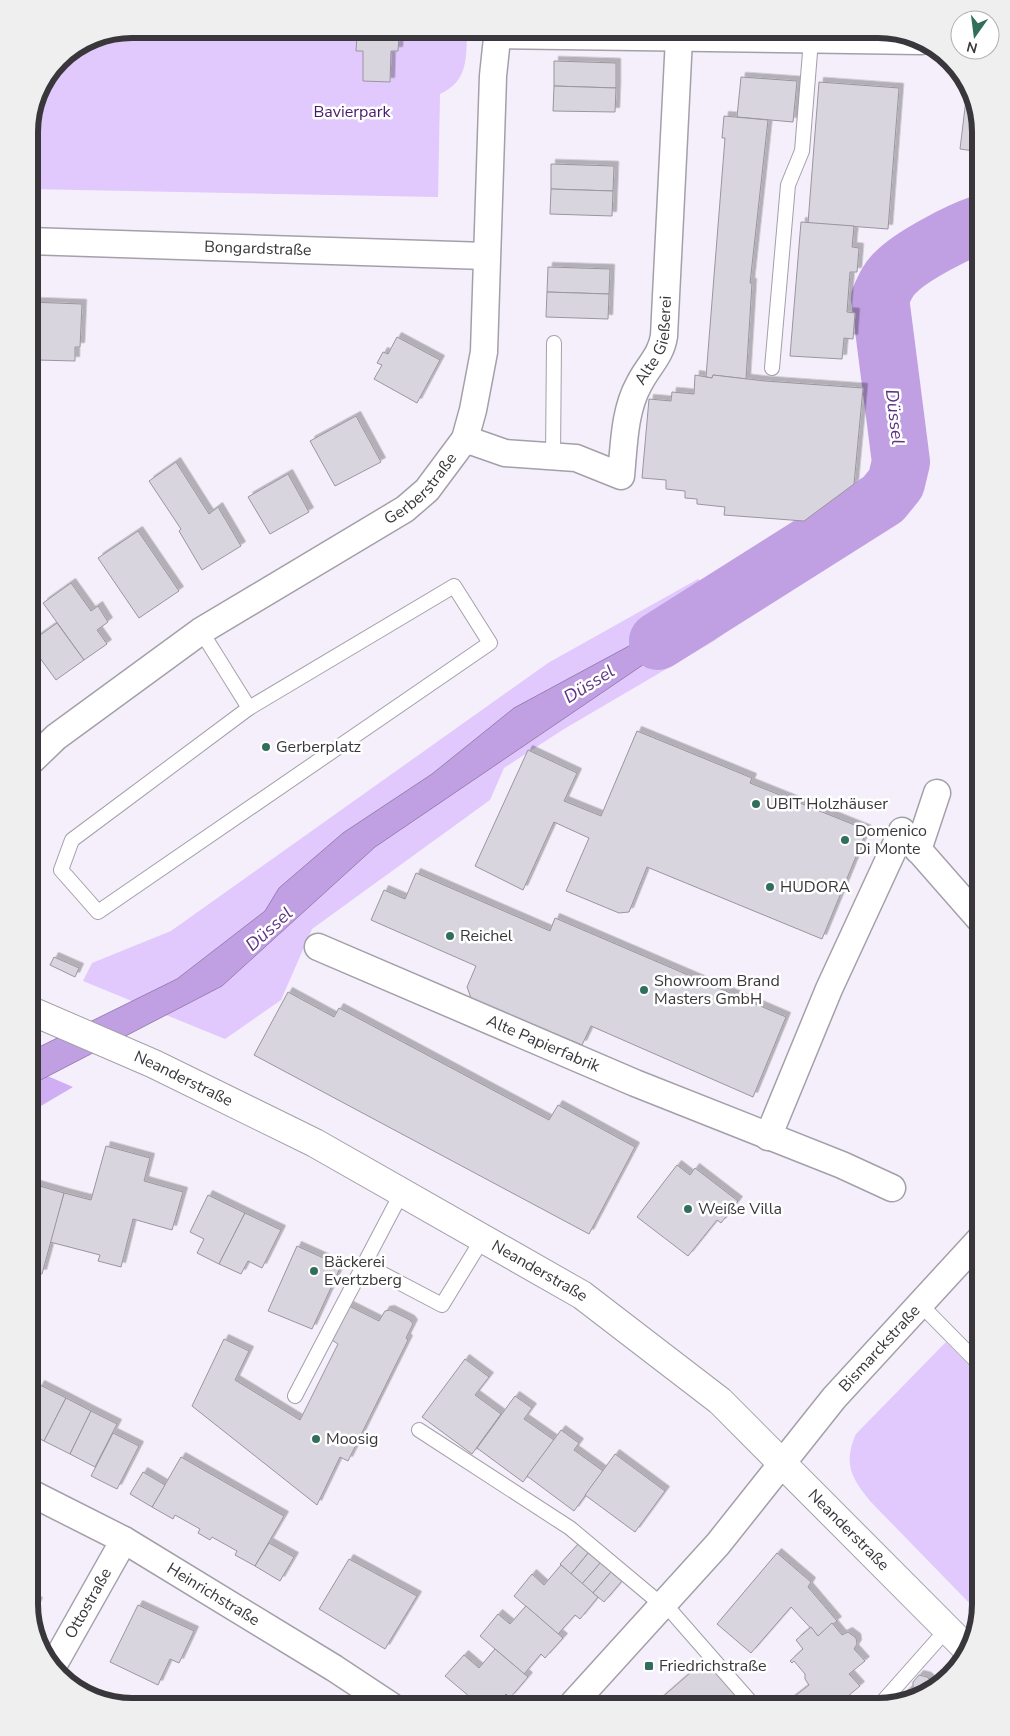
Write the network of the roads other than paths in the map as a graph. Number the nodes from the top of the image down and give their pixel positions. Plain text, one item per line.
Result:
1 (496, 38) edge
2 (679, 38) joint
3 (811, 40) junction
4 (904, 41) edge
5 (38, 241) edge
6 (486, 256) junction
7 (554, 343) dead end
8 (772, 368) dead end
9 (465, 440) junction
10 (553, 457) junction
11 (201, 632) junction
12 (249, 708) junction
13 (38, 754) edge
14 (937, 792) dead end
15 (910, 841) junction
16 (972, 911) edge
17 (318, 947) dead end
18 (38, 1014) edge
19 (768, 1137) junction
20 (892, 1188) dead end
21 (402, 1192) junction
22 (483, 1238) junction
23 (972, 1248) edge
24 (364, 1264) junction
25 (921, 1305) junction
26 (972, 1357) edge
27 (295, 1396) dead end
28 (419, 1430) dead end
29 (782, 1463) junction
30 (38, 1497) edge
31 (124, 1540) junction
32 (663, 1604) junction
33 (948, 1628) junction
34 (963, 1645) edge
35 (56, 1661) edge
36 (379, 1698) edge
37 (578, 1698) edge
38 (747, 1698) edge
39 (886, 1698) edge

1 - 6 street, Gerberstraße
2 - 3 street
2 - 10 street, Alte Gießerei
3 - 4 street
3 - 8 lane
5 - 6 street, Bongardstraße
6 - 9 street, Gerberstraße
7 - 10 lane
9 - 10 street, Alte Gießerei
9 - 11 street, Gerberstraße
11 - 12 lane
11 - 13 street, Gerberstraße
12 - 12 lane
14 - 15 street
15 - 16 street
15 - 19 street
17 - 19 street, Alte Papierfabrik
18 - 21 main road, Neanderstraße
19 - 20 street, Alte Papierfabrik
21 - 22 main road, Neanderstraße
21 - 24 lane
22 - 24 lane
22 - 29 main road, Neanderstraße
23 - 25 street, Bismarckstraße
24 - 27 lane
25 - 26 lane
25 - 29 street, Bismarckstraße
28 - 32 lane
29 - 32 street
29 - 33 main road, Neanderstraße
30 - 31 street, Heinrichstraße
31 - 35 street, Ottostraße
31 - 36 street, Heinrichstraße
32 - 37 street
32 - 38 lane
33 - 34 main road, Neanderstraße
33 - 39 lane

